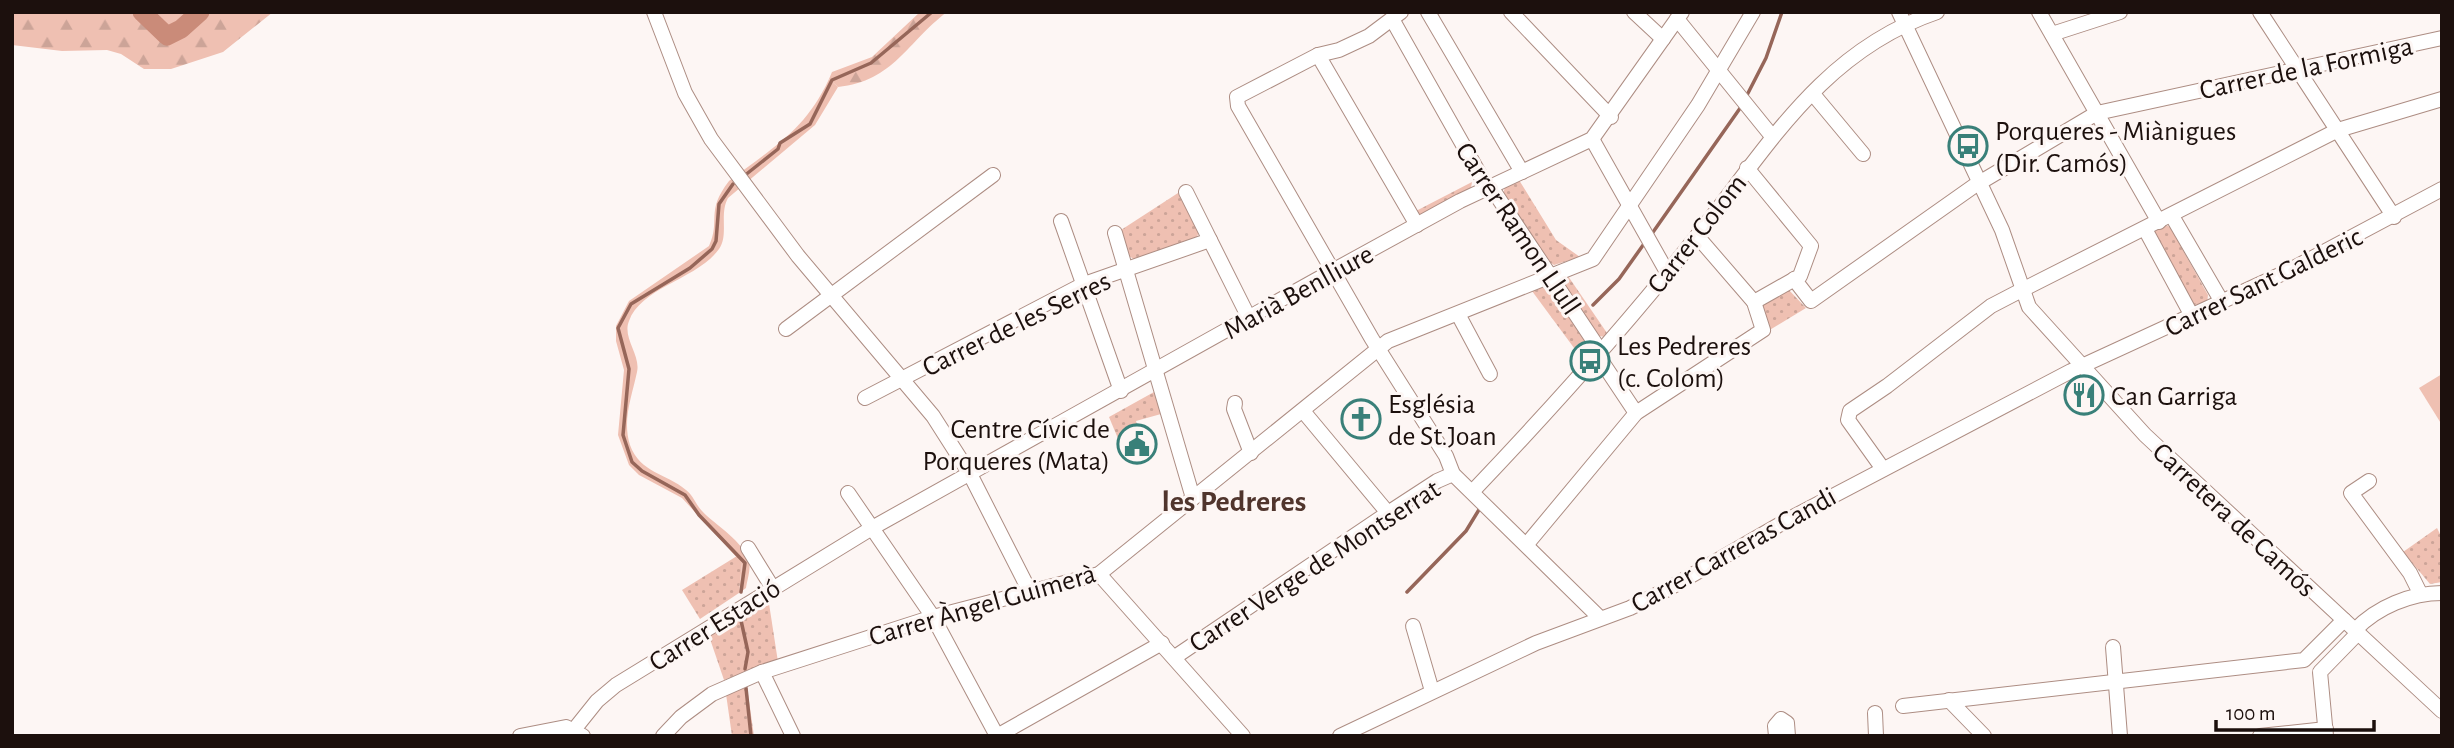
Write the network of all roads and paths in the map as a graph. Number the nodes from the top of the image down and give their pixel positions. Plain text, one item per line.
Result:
1 (654, 12) edge
2 (1428, 12) edge
3 (1511, 12) edge
4 (1634, 12) edge
5 (1753, 12) edge
6 (1937, 12) edge
7 (2039, 12) edge
8 (2120, 12) edge
9 (2260, 12) edge
10 (1396, 16) edge
11 (1680, 16) edge
12 (1902, 19) edge
13 (2052, 34) junction
14 (2442, 38) edge
15 (1663, 39) junction
16 (1318, 55) junction
17 (2297, 69) junction
18 (1720, 72) junction
19 (1813, 94) junction
20 (2442, 99) edge
21 (2097, 113) junction
22 (1611, 117) junction
23 (2338, 130) junction
24 (1771, 135) junction
25 (1592, 139) junction
26 (1863, 154) dead end
27 (1747, 168) junction
28 (1522, 172) junction
29 (993, 175) dead end
30 (1981, 182) junction
31 (1491, 187) junction
32 (2442, 189) edge
33 (1186, 192) dead end
34 (1631, 206) junction
35 (2394, 216) junction
36 (2165, 219) junction
37 (1061, 221) dead end
38 (1417, 225) junction
39 (2145, 229) junction
40 (1115, 233) dead end
41 (1697, 236) junction
42 (1210, 240) junction
43 (1126, 270) junction
44 (1333, 270) junction
45 (1667, 272) junction
46 (1552, 276) junction
47 (1794, 279) junction
48 (1084, 284) junction
49 (2022, 290) junction
50 (830, 296) junction
51 (1754, 302) junction
52 (2222, 302) junction
53 (1458, 314) junction
54 (2192, 316) junction
55 (1248, 318) junction
56 (786, 329) dead end
57 (1378, 349) junction
58 (1598, 356) junction
59 (2083, 368) junction
60 (1156, 372) junction
61 (1490, 374) dead end
62 (902, 379) junction
63 (1121, 391) junction
64 (865, 398) dead end
65 (1236, 403) dead end
66 (1303, 411) junction
67 (1636, 413) junction
68 (1251, 453) junction
69 (1883, 470) junction
70 (970, 474) junction
71 (1453, 474) junction
72 (2369, 481) dead end
73 (1474, 491) junction
74 (848, 493) dead end
75 (1193, 498) junction
76 (1388, 513) junction
77 (872, 528) junction
78 (1527, 544) junction
79 (748, 548) dead end
80 (1099, 574) junction
81 (772, 587) junction
82 (1030, 592) junction
83 (2420, 593) junction
84 (2442, 593) edge
85 (933, 617) junction
86 (1600, 618) junction
87 (1413, 626) dead end
88 (2352, 628) junction
89 (1162, 643) junction
90 (2113, 647) dead end
91 (2311, 654) junction
92 (1175, 657) junction
93 (2324, 666) junction
94 (762, 672) junction
95 (2115, 681) junction
96 (1432, 691) junction
97 (1949, 700) junction
98 (1903, 706) dead end
99 (2442, 710) edge
100 (1875, 713) dead end
101 (2326, 732) edge
102 (575, 734) edge
103 (520, 736) edge
104 (663, 736) edge
105 (793, 736) edge
106 (997, 736) edge
107 (1243, 736) edge
108 (1340, 736) edge
109 (1776, 736) edge
110 (1788, 736) edge
111 (1876, 736) edge
112 (1984, 736) edge
113 (2120, 736) edge
114 (2260, 736) edge

1 - 50 street
2 - 28 street
3 - 22 street
4 - 15 street
5 - 18 street, Carrer Àngel Guimerà
6 - 12 street, Carrer Colom
7 - 13 street
8 - 13 street
9 - 17 street
10 - 16 street
10 - 31 street, Carrer Ramon Llull
11 - 15 street, Marià Benlliure
11 - 18 street
12 - 19 street, Carrer Colom
12 - 30 street, Carretera de Camós
13 - 21 street
14 - 17 street, Carrer de la Formiga
15 - 22 street, Marià Benlliure
16 - 38 street
16 - 44 street
17 - 21 street, Carrer de la Formiga
17 - 23 street
18 - 24 street
18 - 34 street, Carrer Àngel Guimerà
19 - 24 street, Carrer Colom
19 - 26 street
20 - 23 street
21 - 30 street, Carrer de la Formiga
21 - 36 street
22 - 25 street, Marià Benlliure
23 - 35 street
23 - 36 street
24 - 27 street, Carrer Colom
25 - 28 street, Marià Benlliure
25 - 34 street
27 - 41 street, Carrer Colom
27 - 47 street
28 - 31 street, Marià Benlliure
29 - 50 street
30 - 47 street, Carrer de la Formiga
30 - 49 street, Carretera de Camós
31 - 38 street, Marià Benlliure
31 - 46 street, Carrer Ramon Llull
32 - 35 street, Carrer Sant Galderic
33 - 42 street
34 - 45 street
34 - 46 street, Carrer Àngel Guimerà
35 - 52 street, Carrer Sant Galderic
36 - 39 street
36 - 52 street
37 - 48 street
38 - 44 street, Marià Benlliure
39 - 49 street
39 - 54 street
40 - 43 street
41 - 45 street, Carrer Colom
41 - 51 street
42 - 43 street, Carrer de les Serres
42 - 55 street
43 - 48 street, Carrer de les Serres
43 - 60 street
44 - 55 street, Marià Benlliure
44 - 57 street
45 - 58 street, Carrer Colom
46 - 53 street, Carrer Àngel Guimerà
46 - 58 street, Carrer Ramon Llull
47 - 51 street
48 - 62 street, Carrer de les Serres
48 - 63 street
49 - 59 street, Carretera de Camós
49 - 69 street
50 - 56 street
50 - 62 street
51 - 67 street
52 - 54 street, Carrer Sant Galderic
53 - 57 street, Carrer Àngel Guimerà
53 - 61 street
54 - 59 street, Carrer Sant Galderic
55 - 60 street, Marià Benlliure
57 - 66 street, Carrer Àngel Guimerà
57 - 71 street
58 - 67 street, Carrer Ramon Llull
58 - 73 street, Carrer Colom
59 - 69 street, Carrer Carreras Candi
59 - 88 street, Carretera de Camós
60 - 63 street, Marià Benlliure
60 - 75 street
62 - 64 street, Carrer de les Serres
62 - 70 street
63 - 70 street, Marià Benlliure
65 - 68 street
66 - 68 street, Carrer Àngel Guimerà
66 - 76 street
67 - 78 street
68 - 75 street, Carrer Àngel Guimerà
69 - 86 street, Carrer Carreras Candi
70 - 77 street, Marià Benlliure
70 - 82 street
71 - 73 street
71 - 76 street, Carrer Verge de Montserrat
72 - 83 street
73 - 78 street
74 - 77 street
75 - 80 street, Carrer Àngel Guimerà
76 - 92 street, Carrer Verge de Montserrat
77 - 81 street, Carrer Estació
77 - 85 street
78 - 86 street
79 - 81 street
80 - 82 street, Carrer Àngel Guimerà
80 - 89 street
81 - 102 street, Carrer Estació
82 - 85 street, Carrer Àngel Guimerà
83 - 84 street
83 - 88 street
85 - 94 street, Carrer Àngel Guimerà
85 - 106 street
86 - 96 street, Carrer Carreras Candi
87 - 96 street
88 - 91 street
88 - 93 street
88 - 99 street, Carretera de Camós
89 - 92 street
89 - 106 street
90 - 95 street
91 - 93 street
91 - 95 street
92 - 107 street
93 - 101 street
94 - 104 street, Carrer Àngel Guimerà
94 - 105 street
95 - 97 street
95 - 113 street
96 - 108 street, Carrer Carreras Candi
97 - 98 street
97 - 112 street
100 - 111 street
101 - 114 street
102 - 103 street
109 - 110 street

